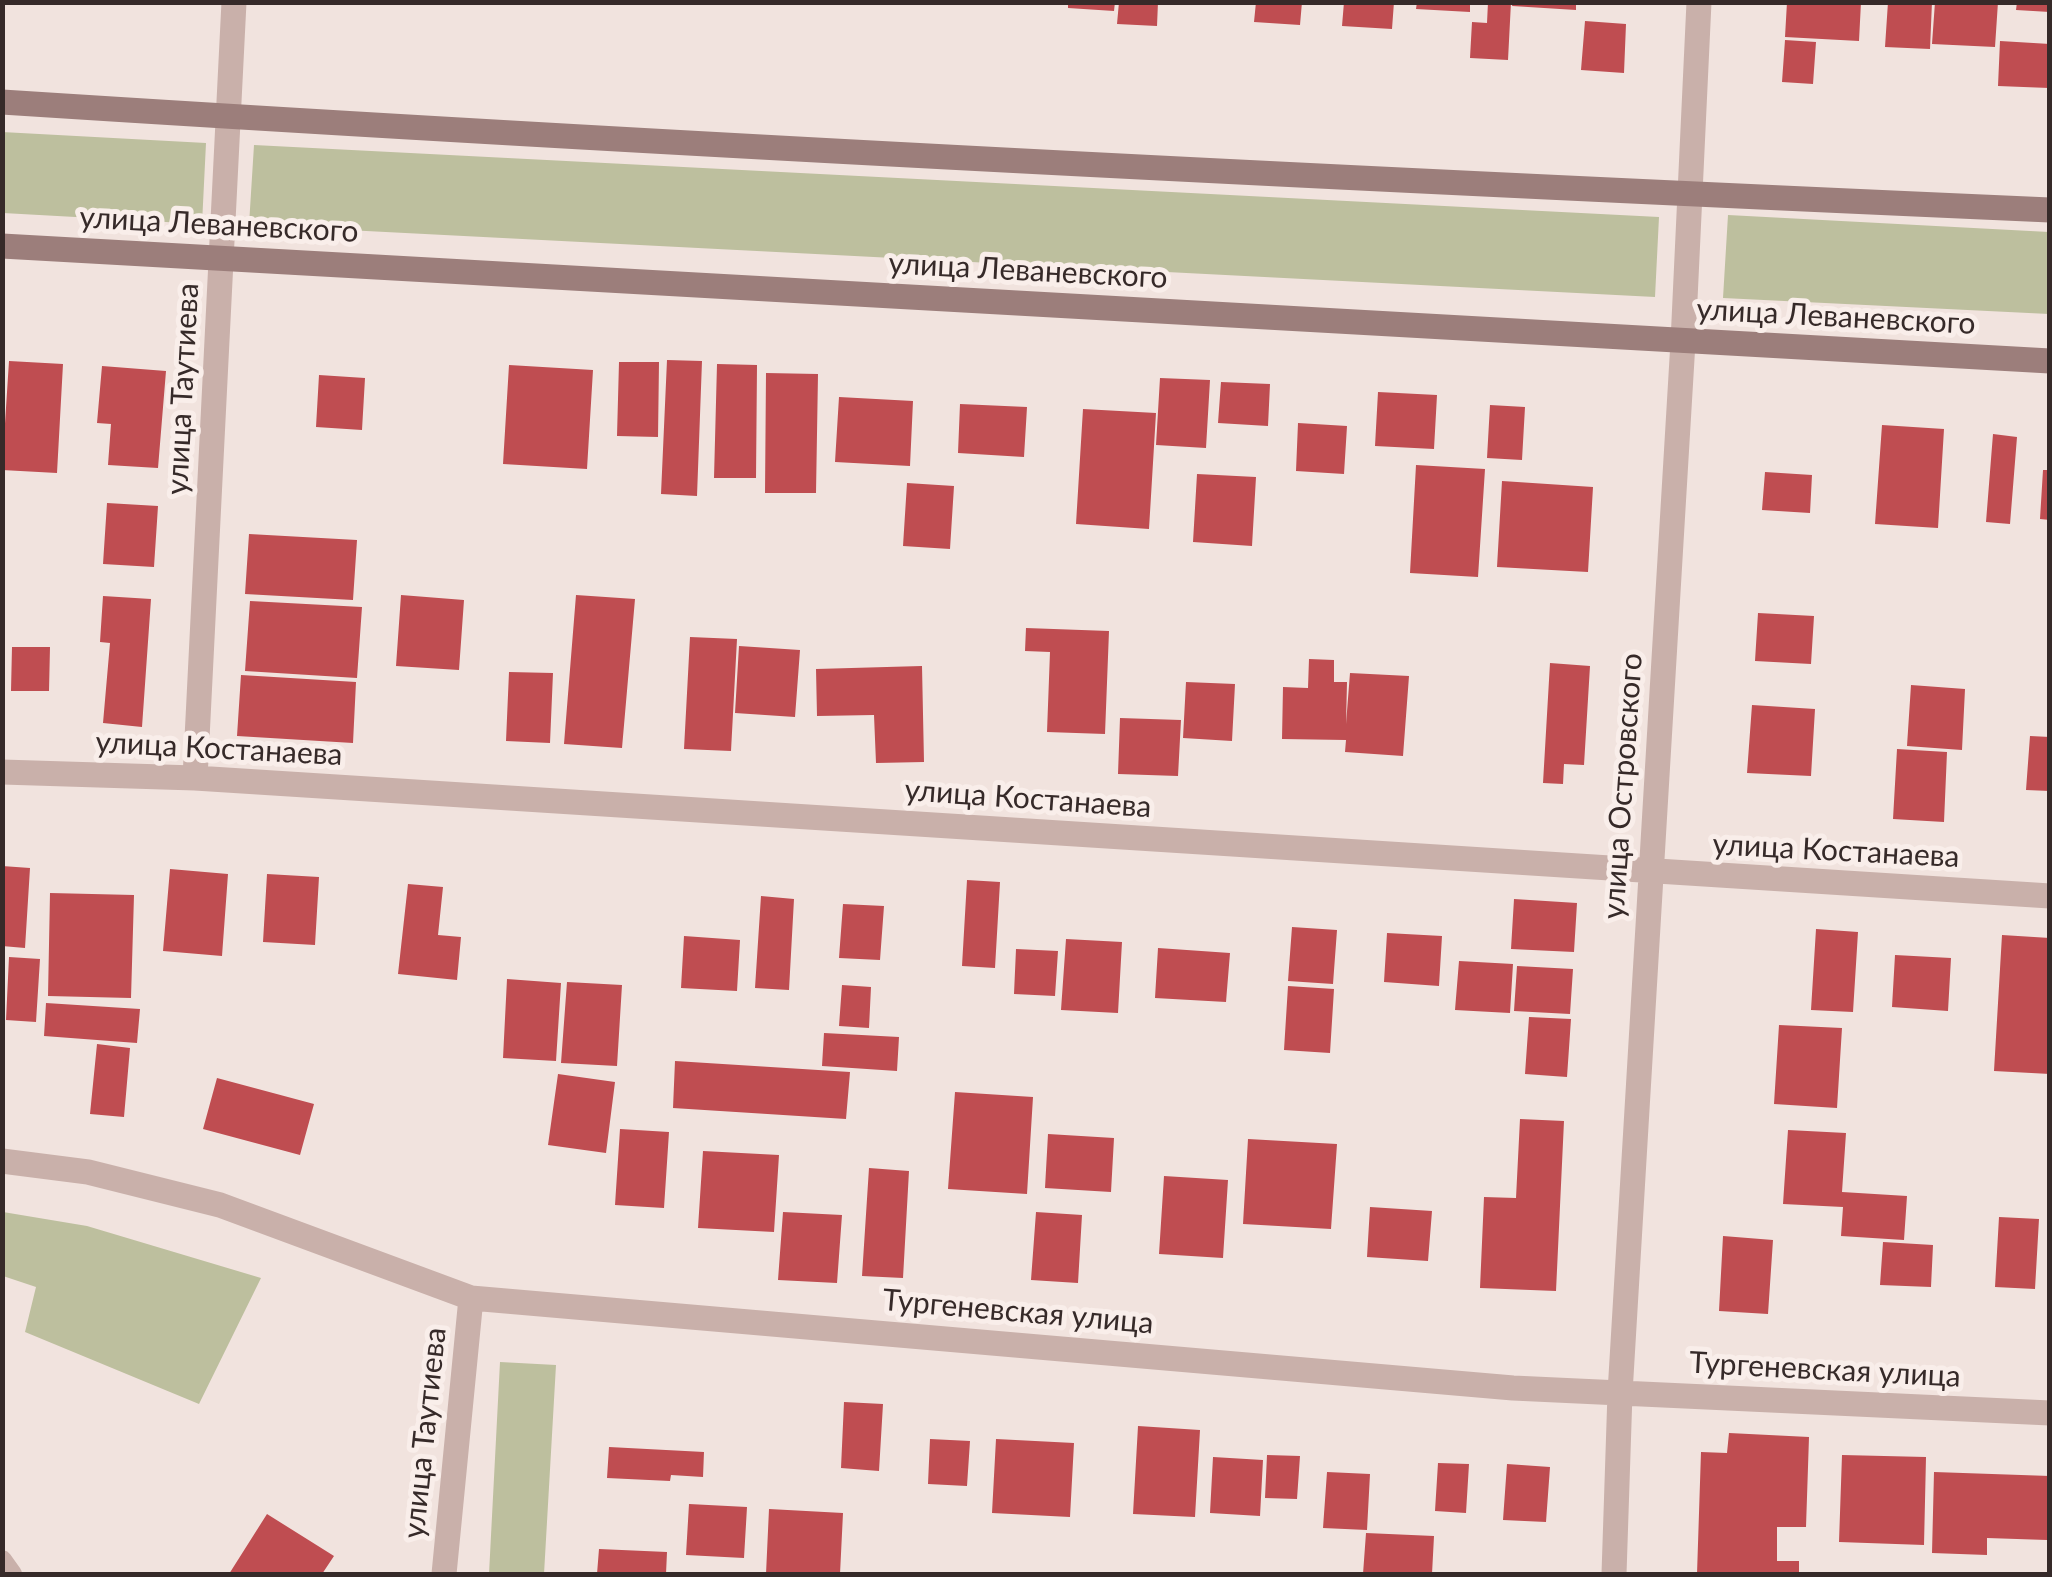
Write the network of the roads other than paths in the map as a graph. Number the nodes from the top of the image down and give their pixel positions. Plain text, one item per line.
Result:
1 (234, 2) edge
2 (1699, 2) edge
3 (2, 102) edge
4 (228, 116) junction
5 (1688, 194) junction
6 (2050, 210) edge
7 (2, 246) edge
8 (222, 256) junction
9 (1682, 342) junction
10 (2050, 361) edge
11 (2, 772) edge
12 (196, 778) junction
13 (1650, 873) junction
14 (2050, 896) edge
15 (2, 1161) edge
16 (471, 1298) junction
17 (1620, 1393) junction
18 (2050, 1414) edge
19 (2, 1560) edge
20 (12, 1574) edge
21 (444, 1574) edge
22 (1614, 1574) edge

1 - 4 street, улица Таутиева
2 - 5 street, улица Островского
3 - 4 street
4 - 5 street
4 - 8 street, улица Таутиева
5 - 6 street
5 - 9 street, улица Островского
7 - 8 street, улица Леваневского
8 - 9 street, улица Леваневского
8 - 12 street, улица Таутиева
9 - 10 street, улица Леваневского
9 - 13 street, улица Островского
11 - 12 street, улица Костанаева
12 - 13 street, улица Костанаева
13 - 14 street, улица Костанаева
13 - 17 street, улица Островского
15 - 16 street, Тургеневская улица
16 - 17 street, Тургеневская улица
16 - 21 street, улица Таутиева
17 - 18 street, Тургеневская улица
17 - 22 street, улица Островского
19 - 20 lane

